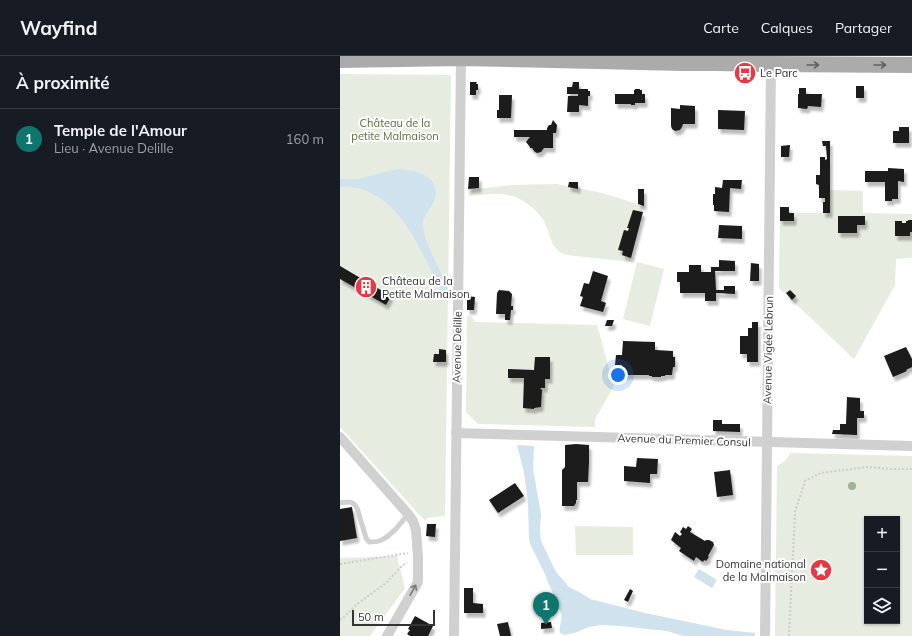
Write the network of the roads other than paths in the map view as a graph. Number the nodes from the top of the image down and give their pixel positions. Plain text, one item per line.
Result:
1 (461, 58) junction
2 (713, 59) edge
3 (340, 60) edge
4 (771, 64) junction
5 (912, 65) edge
6 (456, 433) junction
7 (340, 437) edge
8 (767, 442) junction
9 (912, 446) edge
10 (340, 504) edge
11 (408, 514) junction
12 (387, 636) edge
13 (454, 636) edge
14 (765, 636) edge

1 - 2 main road
1 - 3 main road
1 - 6 street, Avenue Delille
2 - 4 main road
4 -> 5 main road
4 - 8 street, Avenue Vigée Lebrun
6 - 8 street, Avenue du Premier Consul
6 - 13 street, Avenue Delille
7 - 11 street
8 - 9 street, Avenue du Premier Consul
8 - 14 street, Avenue Vigée Lebrun
10 - 11 lane
12 -> 11 street

